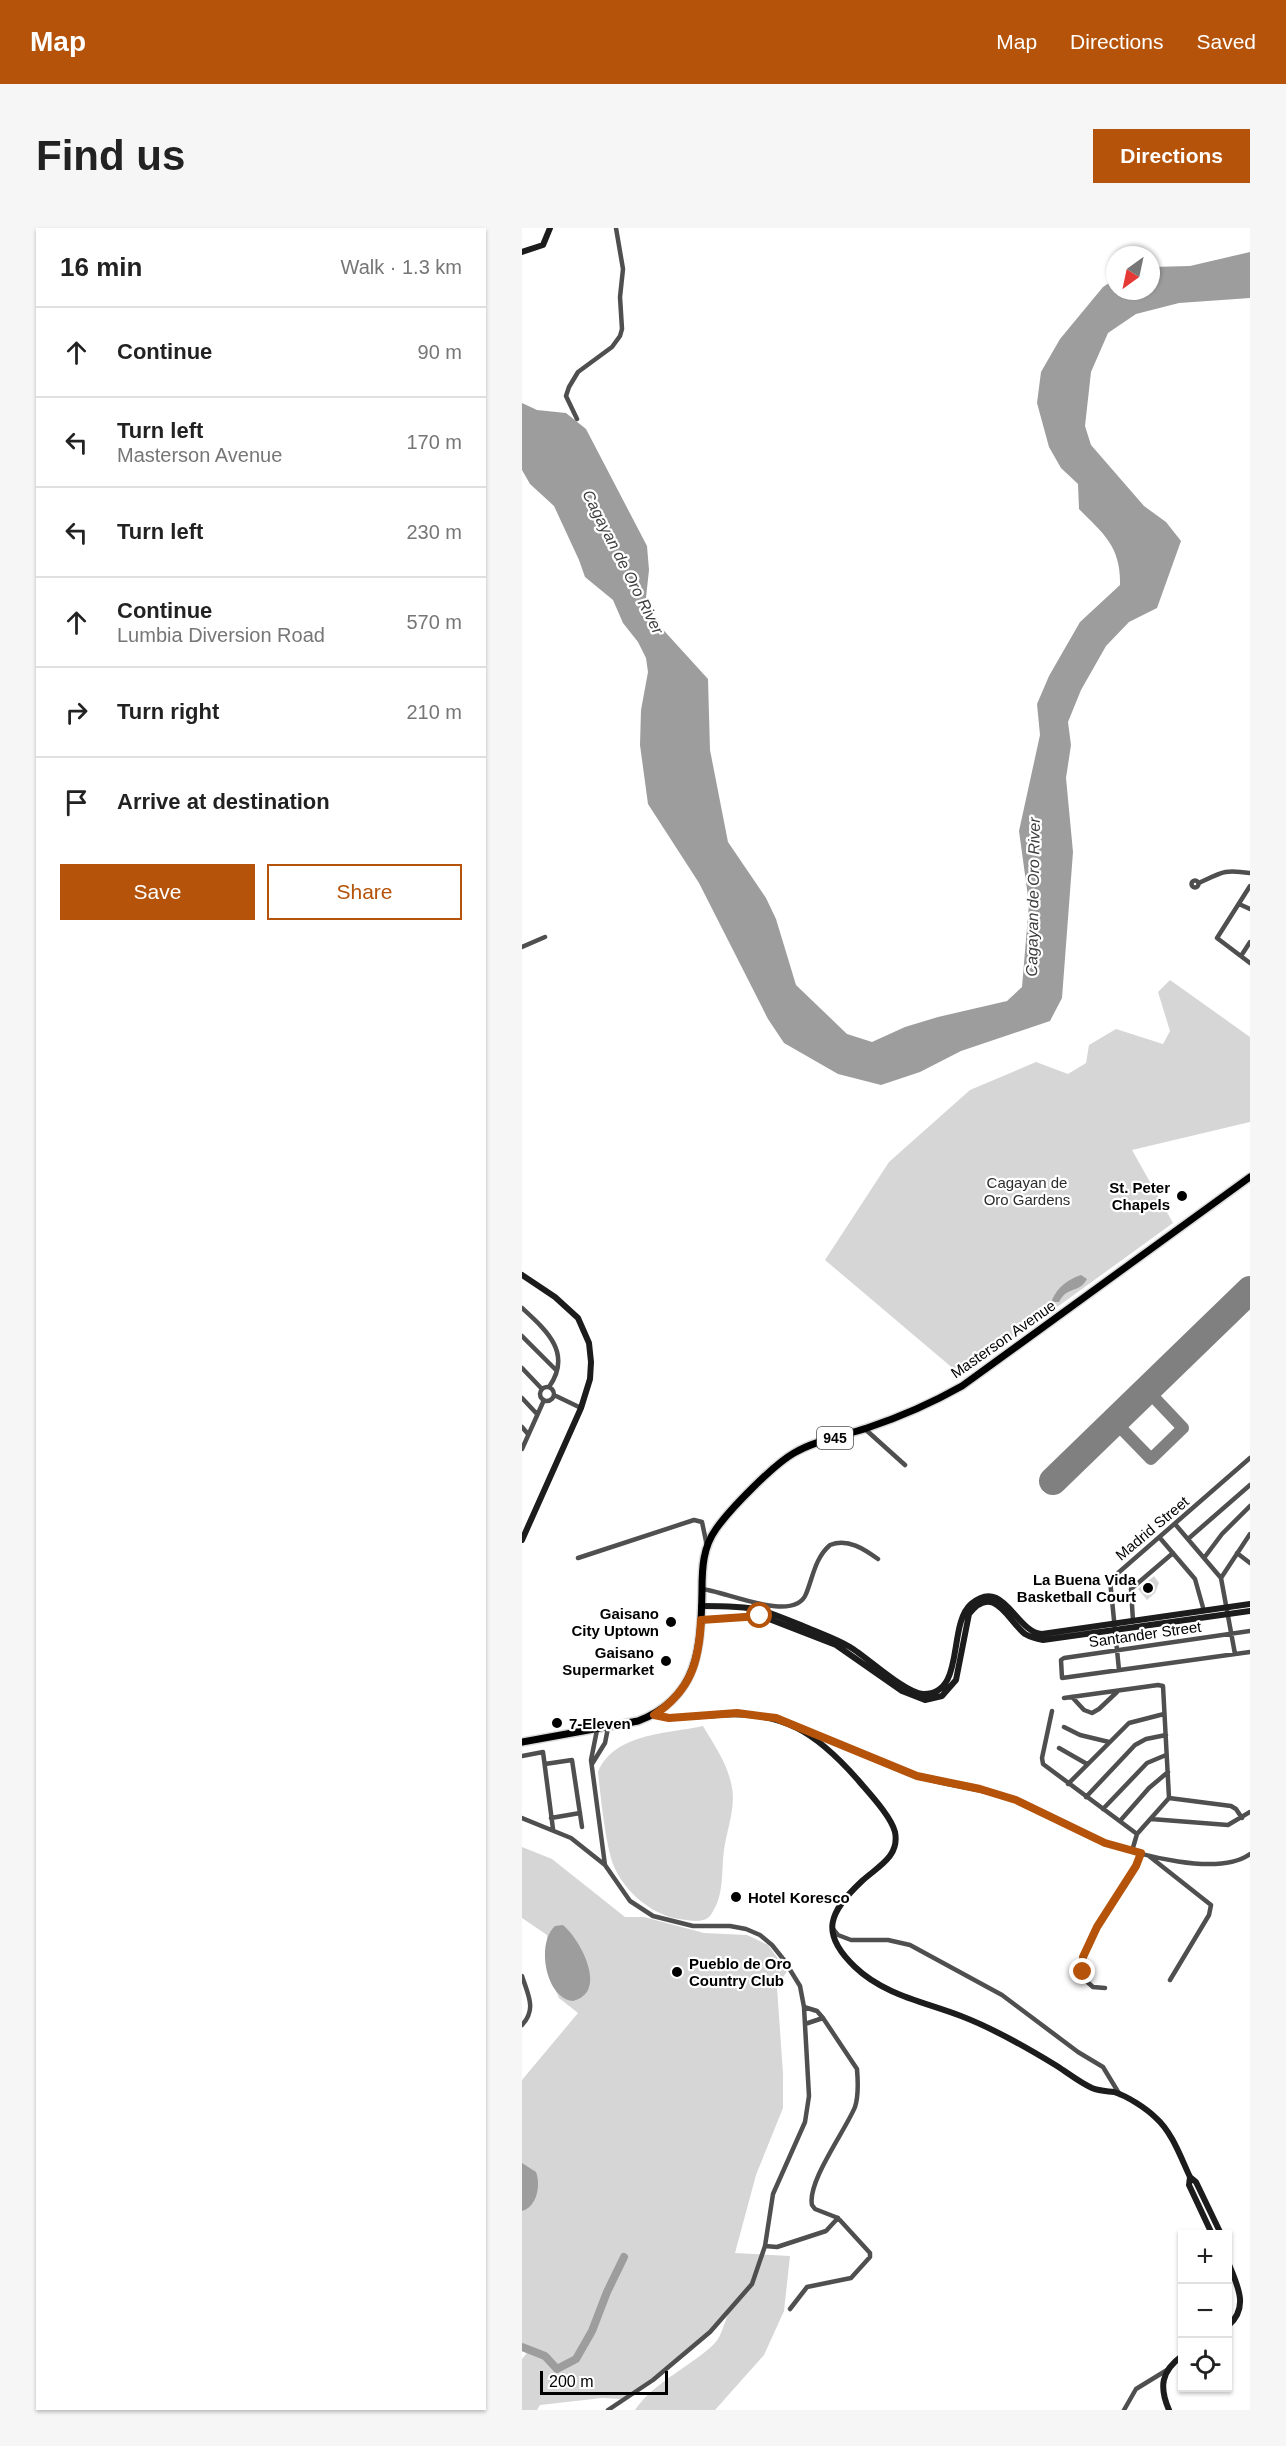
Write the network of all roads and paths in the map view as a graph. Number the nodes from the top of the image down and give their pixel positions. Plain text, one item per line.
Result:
1 (550, 228) edge
2 (616, 228) edge
3 (522, 252) edge
4 (578, 419) dead end
5 (1250, 873) edge
6 (1250, 878) edge
7 (1199, 883) dead end
8 (1250, 886) edge
9 (1239, 904) junction
10 (1250, 909) edge
11 (544, 937) dead end
12 (1250, 942) edge
13 (522, 947) edge
14 (1241, 956) junction
15 (1250, 963) edge
16 (1250, 1177) edge
17 (522, 1275) edge
18 (522, 1308) edge
19 (522, 1336) edge
20 (522, 1368) edge
21 (556, 1370) junction
22 (549, 1387) junction
23 (542, 1389) junction
24 (554, 1395) junction
25 (522, 1398) edge
26 (544, 1400) junction
27 (581, 1408) junction
28 (537, 1414) junction
29 (522, 1427) edge
30 (866, 1429) junction
31 (528, 1434) junction
32 (522, 1449) edge
33 (1250, 1458) edge
34 (905, 1465) dead end
35 (1250, 1485) edge
36 (1250, 1506) edge
37 (1175, 1524) junction
38 (1250, 1534) edge
39 (1160, 1538) junction
40 (1188, 1539) junction
41 (522, 1540) edge
42 (707, 1546) junction
43 (1173, 1553) junction
44 (1237, 1553) junction
45 (578, 1558) dead end
46 (878, 1558) dead end
47 (1204, 1558) junction
48 (1250, 1563) edge
49 (1221, 1578) junction
50 (702, 1589) junction
51 (1250, 1604) edge
52 (701, 1606) junction
53 (726, 1607) junction
54 (1204, 1611) junction
55 (1227, 1611) junction
56 (1250, 1611) edge
57 (752, 1612) junction
58 (726, 1617) junction
59 (701, 1620) junction
60 (1133, 1621) junction
61 (1114, 1627) junction
62 (1250, 1631) edge
63 (1232, 1633) junction
64 (1117, 1651) junction
65 (1250, 1652) edge
66 (1235, 1654) junction
67 (1119, 1670) junction
68 (1118, 1692) junction
69 (1072, 1697) junction
70 (1064, 1698) dead end
71 (1052, 1710) dead end
72 (1164, 1714) junction
73 (654, 1715) junction
74 (1064, 1727) dead end
75 (608, 1728) junction
76 (800, 1729) junction
77 (597, 1730) junction
78 (1166, 1735) junction
79 (522, 1742) edge
80 (1109, 1742) junction
81 (1059, 1748) dead end
82 (1166, 1755) junction
83 (522, 1756) edge
84 (545, 1764) junction
85 (592, 1764) junction
86 (1087, 1764) junction
87 (1167, 1772) junction
88 (1068, 1784) junction
89 (1086, 1797) junction
90 (1169, 1798) junction
91 (1103, 1809) junction
92 (1250, 1812) edge
93 (580, 1813) junction
94 (522, 1818) edge
95 (551, 1818) junction
96 (1242, 1818) junction
97 (1151, 1819) junction
98 (1120, 1821) junction
99 (582, 1827) dead end
100 (553, 1829) junction
101 (1137, 1834) junction
102 (1132, 1851) junction
103 (1141, 1853) junction
104 (1148, 1854) junction
105 (1250, 1854) edge
106 (605, 1865) junction
107 (831, 1924) junction
108 (522, 1976) edge
109 (1170, 1980) dead end
110 (1105, 1988) dead end
111 (804, 2007) junction
112 (823, 2018) junction
113 (805, 2024) junction
114 (522, 2025) edge
115 (1120, 2095) junction
116 (1190, 2176) junction
117 (838, 2218) junction
118 (1210, 2230) edge
119 (1219, 2230) edge
120 (765, 2246) junction
121 (1232, 2273) edge
122 (790, 2309) dead end
123 (1232, 2321) edge
124 (1178, 2360) edge
125 (1167, 2370) junction
126 (625, 2400) junction
127 (608, 2410) edge
128 (618, 2410) edge
129 (1125, 2410) edge
130 (1170, 2410) edge

1 - 3 street
2 - 4 street
5 - 6 street
5 - 7 street
8 - 9 street
9 - 10 street
9 - 14 street
11 - 13 street
12 - 14 street
14 - 15 street
16 - 30 main road, Masterson Avenue / 945
17 - 27 street
18 - 21 street
19 - 21 street
20 - 23 street
21 - 22 street
22 - 23 street
22 - 24 street
23 - 26 street
24 - 26 street
24 - 27 street
25 - 28 street
26 - 28 street
27 - 41 street
28 - 31 street
29 - 31 street
30 - 34 street
30 - 42 main road, Masterson Avenue / 945
31 - 32 street
33 - 37 street, Madrid Street
35 - 40 street
36 - 47 street
37 - 39 street, Madrid Street
37 - 40 street
38 - 44 street
39 - 43 street
39 - 61 street, Madrid Street
40 - 47 street
42 - 45 street
42 - 50 main road, Masterson Avenue / 945
43 - 54 street
43 - 60 street
44 - 48 street
44 - 49 street
46 - 50 street
47 - 49 street
49 - 55 street
50 - 52 main road, Masterson Avenue / 945
51 - 55 street
52 - 53 street
52 - 59 main road, Masterson Avenue / 945
53 - 57 street
53 - 58 street
54 - 55 street
54 - 60 street
55 - 56 street
55 - 61 street
55 - 63 street
57 - 58 street
57 - 61 street
58 - 59 street
59 - 73 main road, Masterson Avenue / 945
60 - 61 street
61 - 64 street, Madrid Street
62 - 63 street, Santander Street
63 - 64 street, Santander Street
63 - 66 street
64 - 67 street, Madrid Street
64 - 67 street, Santander Street
65 - 66 street
66 - 67 street
68 - 69 street
68 - 69 street
68 - 72 street
69 - 70 street
71 - 88 street
72 - 78 street
72 - 80 street
73 - 75 main road, Masterson Avenue / 945
73 - 76 street
74 - 80 street
75 - 77 main road, Masterson Avenue / 945
75 - 85 street
76 - 102 street
76 - 107 street
77 - 79 main road, Masterson Avenue / 945
77 - 85 street
78 - 82 street
78 - 89 street
80 - 86 street
81 - 86 street
82 - 87 street
82 - 91 street
83 - 84 street
84 - 93 street
84 - 95 street
85 - 106 street
86 - 88 street
87 - 90 street
87 - 98 street
88 - 89 street
89 - 91 street
90 - 96 street
90 - 97 street
91 - 98 street
92 - 96 street
93 - 95 street
93 - 99 street
94 - 100 street
95 - 100 street
96 - 97 street
97 - 101 street
98 - 101 street
100 - 106 street
101 - 102 street
102 - 103 street
103 - 104 street
103 - 110 street
104 - 105 street
104 - 109 street
106 - 111 street
107 - 115 street
107 - 115 street
108 - 114 street
111 - 112 street
111 - 113 street
112 - 113 street
112 - 117 street
113 - 120 street
115 - 116 street
116 - 118 street
116 - 119 street
117 - 120 street
117 - 122 street
120 - 126 street
121 - 123 street
124 - 125 street
125 - 129 street
125 - 130 street
126 - 127 street
126 - 128 street

